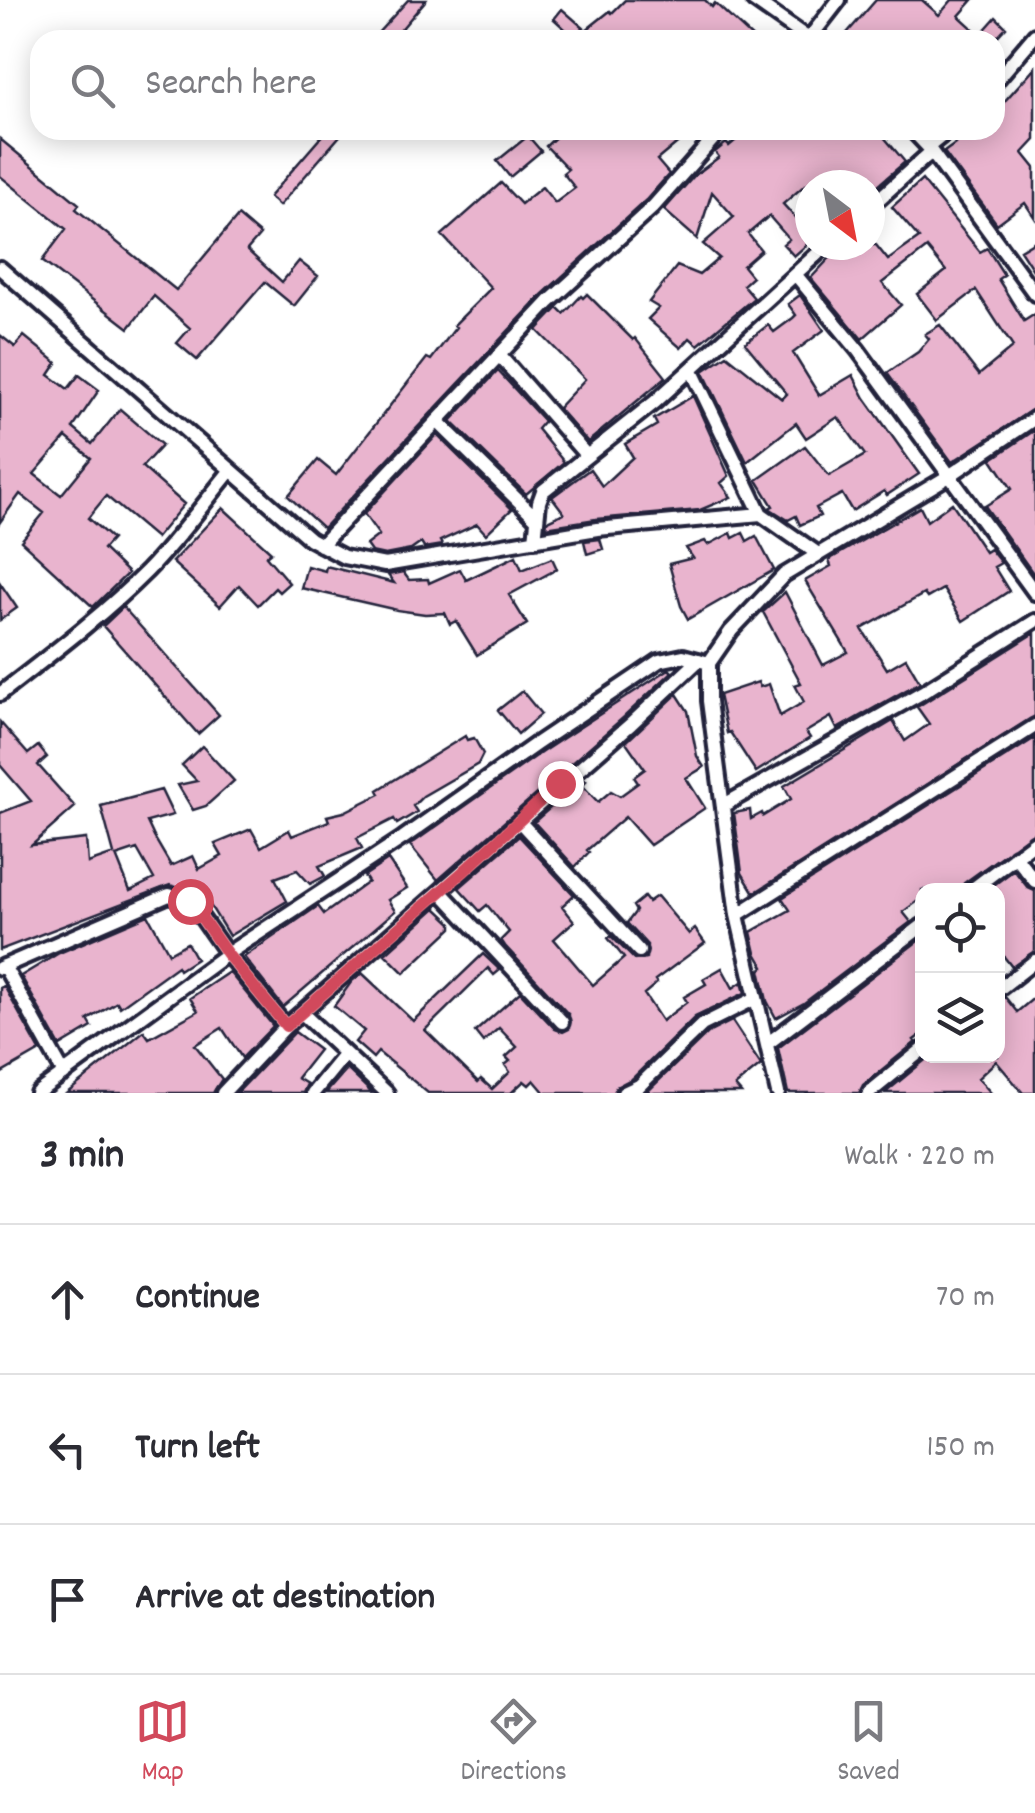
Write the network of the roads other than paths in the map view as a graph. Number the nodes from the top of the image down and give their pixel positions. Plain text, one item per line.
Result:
1 (753, 0) edge
2 (839, 0) edge
3 (795, 30) edge
4 (816, 30) edge
5 (1035, 35) edge
6 (1005, 70) edge
7 (712, 140) edge
8 (921, 140) edge
9 (939, 140) edge
10 (930, 149) junction
11 (885, 192) edge
12 (811, 260) edge
13 (0, 268) edge
14 (796, 274) junction
15 (1035, 294) edge
16 (498, 355) junction
17 (690, 370) junction
18 (1035, 418) edge
19 (437, 421) junction
20 (587, 456) junction
21 (231, 470) junction
22 (950, 476) junction
23 (762, 514) junction
24 (537, 519) junction
25 (535, 540) junction
26 (322, 545) junction
27 (818, 554) junction
28 (1035, 592) edge
29 (1035, 621) edge
30 (704, 661) junction
31 (0, 694) edge
32 (1035, 726) edge
33 (724, 805) junction
34 (519, 821) junction
35 (1035, 842) edge
36 (1015, 856) junction
37 (1035, 881) edge
38 (979, 883) edge
39 (441, 892) junction
40 (737, 915) junction
41 (915, 931) edge
42 (640, 951) dead end
43 (227, 954) junction
44 (1035, 960) edge
45 (2, 967) edge
46 (1005, 984) edge
47 (756, 998) junction
48 (302, 1013) junction
49 (562, 1022) dead end
50 (286, 1026) junction
51 (767, 1044) junction
52 (345, 1054) junction
53 (915, 1056) edge
54 (64, 1074) junction
55 (772, 1091) edge
56 (36, 1093) edge
57 (222, 1093) edge
58 (312, 1093) edge
59 (387, 1093) edge
60 (624, 1093) edge
61 (869, 1093) edge

1 - 3 street
2 - 4 street
5 - 6 street
7 - 16 street
8 - 10 street
9 - 10 street
10 - 11 street
10 - 15 street
12 - 14 street
13 - 21 street
14 - 17 street
14 - 22 street
16 - 19 street
16 - 20 street
17 - 20 street
17 - 23 street
18 - 22 street
19 - 24 street
19 - 26 street
20 - 24 street
21 - 26 street
21 - 31 street
22 - 27 street
22 - 28 street
23 - 25 street
23 - 27 street
24 - 25 street
25 - 26 street
27 - 30 street
29 - 33 street
30 - 33 street
30 - 34 street
30 - 43 street
32 - 40 street
33 - 40 street
34 - 39 street
34 - 42 street
35 - 36 street
36 - 37 street
36 - 38 street
39 - 48 street
39 - 49 street
40 - 47 street
41 - 51 street
43 - 45 street
43 - 50 street
43 - 54 street
44 - 46 street
45 - 54 street
47 - 51 street
47 - 60 street
48 - 50 street
48 - 52 street
50 - 57 street
51 - 55 street
52 - 58 street
52 - 59 street
53 - 61 street
54 - 56 street

